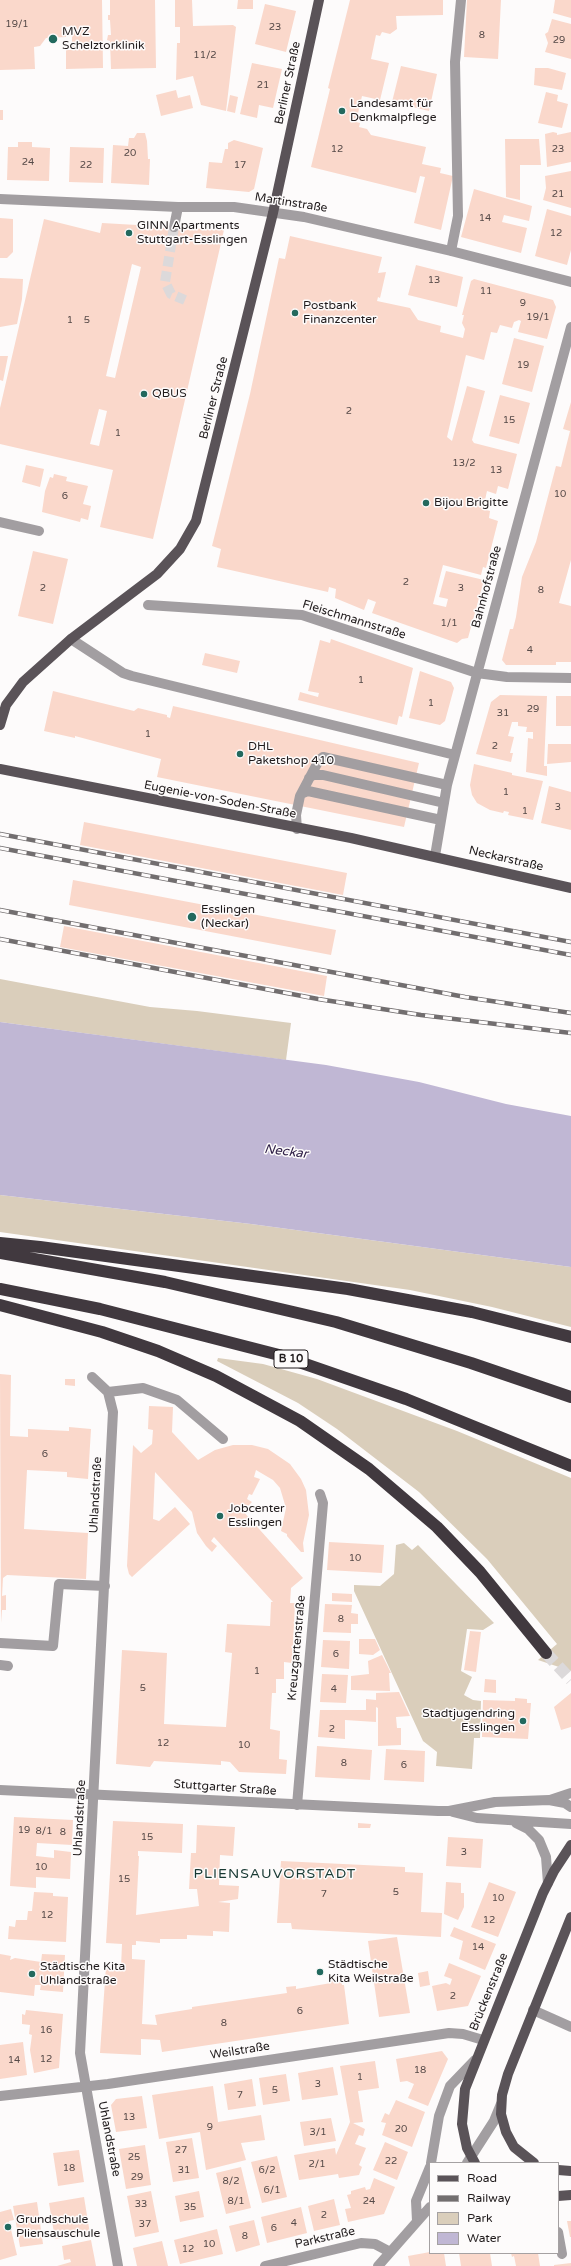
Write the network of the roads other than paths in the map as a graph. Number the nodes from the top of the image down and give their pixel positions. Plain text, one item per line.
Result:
1 (319, 0) edge
2 (461, 0) edge
3 (0, 199) edge
4 (178, 207) junction
5 (274, 213) junction
6 (174, 227) tunnel mouth
7 (451, 251) junction
8 (571, 282) edge
9 (571, 327) edge
10 (0, 522) edge
11 (39, 532) dead end
12 (148, 604) dead end
13 (71, 639) junction
14 (477, 673) junction
15 (571, 678) edge
16 (0, 726) edge
17 (455, 755) junction
18 (0, 769) edge
19 (309, 778) junction
20 (447, 785) junction
21 (301, 794) junction
22 (444, 802) junction
23 (441, 820) junction
24 (298, 829) junction
25 (435, 856) junction
26 (571, 888) edge
27 (0, 1243) edge
28 (0, 1253) edge
29 (0, 1289) edge
30 (0, 1305) edge
31 (571, 1337) edge
32 (92, 1377) dead end
33 (108, 1392) junction
34 (571, 1398) edge
35 (223, 1439) dead end
36 (571, 1466) edge
37 (320, 1494) dead end
38 (105, 1586) junction
39 (0, 1642) edge
40 (546, 1653) tunnel mouth
41 (0, 1790) edge
42 (94, 1793) junction
43 (571, 1793) edge
44 (550, 1800) junction
45 (297, 1805) junction
46 (571, 1807) edge
47 (449, 1811) junction
48 (511, 1821) junction
49 (571, 1824) edge
50 (571, 1844) edge
51 (548, 1884) junction
52 (571, 1917) edge
53 (533, 2010) junction
54 (571, 2027) edge
55 (483, 2040) junction
56 (475, 2060) junction
57 (86, 2087) junction
58 (0, 2096) edge
59 (501, 2104) junction
60 (471, 2161) edge
61 (432, 2162) edge
62 (533, 2162) edge
63 (429, 2169) edge
64 (559, 2170) edge
65 (571, 2171) edge
66 (571, 2195) edge
67 (559, 2196) edge
68 (429, 2208) edge
69 (417, 2221) junction
70 (559, 2238) edge
71 (562, 2254) dead end
72 (386, 2261) edge
73 (118, 2266) edge
74 (264, 2266) edge

1 - 5 main road, Berliner Straße
2 - 7 street
3 - 4 street, Martinstraße
4 - 5 street, Martinstraße
4 - 6 street
5 - 7 street, Martinstraße
5 - 13 main road, Berliner Straße
7 - 8 street, Martinstraße
9 - 14 street, Bahnhofstraße
10 - 11 street
12 - 14 street, Fleischmannstraße
13 - 16 main road, Berliner Straße
13 - 17 street
14 - 15 street, Fleischmannstraße
14 - 17 street, Bahnhofstraße
17 - 20 street, Bahnhofstraße
18 - 24 main road, Eugenie-von-Soden-Straße
19 - 20 street
19 - 21 street
19 - 22 street
20 - 22 street, Bahnhofstraße
21 - 23 street
21 - 24 street
22 - 23 street, Bahnhofstraße
23 - 25 street, Bahnhofstraße
24 - 25 main road, Eugenie-von-Soden-Straße
25 - 26 main road, Neckarstraße
27 - 31 highway
28 - 34 highway
29 - 36 highway, B 10
30 - 40 highway
32 - 33 street
33 - 35 street
33 - 38 street, Uhlandstraße
37 - 45 street, Kreuzgartenstraße
38 - 39 street
38 - 42 street, Uhlandstraße
41 - 42 street, Stuttgarter Straße
42 - 45 street, Stuttgarter Straße
42 - 57 street, Uhlandstraße
43 - 44 street
44 - 46 street
44 - 47 street, Stuttgarter Straße
45 - 47 street, Stuttgarter Straße
47 - 48 street, Stuttgarter Straße
48 - 49 street, Stuttgarter Straße
48 - 51 street
50 - 51 main road, Brückenstraße
51 - 55 main road, Brückenstraße
52 - 53 main road
53 - 54 street
53 - 59 main road
55 - 56 main road, Brückenstraße
55 - 57 street, Weilstraße
56 - 60 main road, Brückenstraße
56 - 61 street
57 - 58 street, Weilstraße
57 - 73 street, Uhlandstraße
59 - 60 street
59 - 62 main road
63 - 69 street
64 - 65 main road
66 - 67 main road
68 - 69 street
69 - 72 street
70 - 71 street
72 - 74 street, Parkstraße

